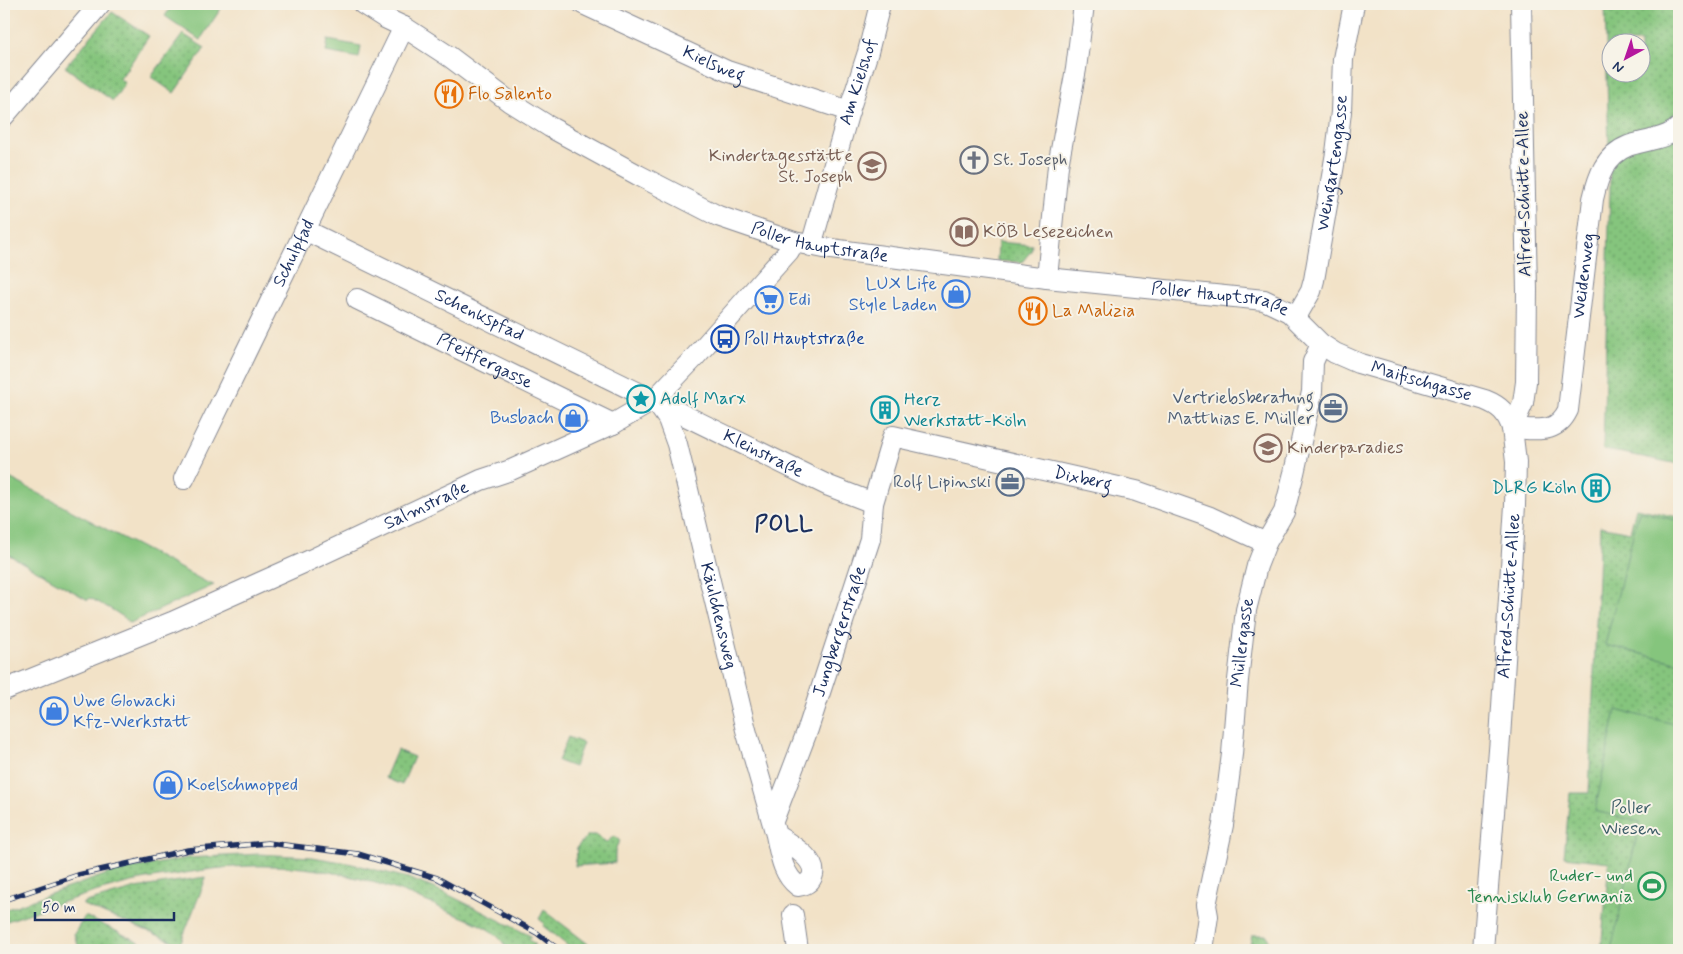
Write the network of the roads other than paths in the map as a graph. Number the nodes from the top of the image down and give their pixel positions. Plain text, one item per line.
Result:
1 (100, 4) edge
2 (363, 4) edge
3 (583, 4) edge
4 (880, 4) edge
5 (1084, 4) edge
6 (1354, 4) edge
7 (1521, 4) edge
8 (404, 27) junction
9 (849, 111) junction
10 (4, 116) edge
11 (1679, 127) edge
12 (305, 230) junction
13 (803, 244) junction
14 (1047, 278) junction
15 (357, 300) dead end
16 (1296, 317) junction
17 (1321, 344) junction
18 (654, 400) junction
19 (613, 424) junction
20 (1512, 428) junction
21 (892, 436) joint
22 (184, 479) dead end
23 (874, 503) junction
24 (1266, 542) junction
25 (4, 690) edge
26 (774, 828) joint
27 (793, 915) dead end
28 (798, 950) edge
29 (1203, 950) edge
30 (1484, 950) edge

1 - 10 street
2 - 8 street, Poller Hauptstraße
3 - 9 street, Kielsweg
4 - 9 street, Am Kielshof
5 - 14 street
6 - 16 street, Weingartengasse
7 - 20 street, Alfred-Schütte-Allee
8 - 12 street, Schulpfad
8 - 13 street, Poller Hauptstraße
9 - 13 street, Am Kielshof
11 - 20 street, Weidenweg
12 - 18 street, Schenkspfad
12 - 22 street, Schulpfad
13 - 14 street, Poller Hauptstraße
13 - 18 street, Salmstraße
14 - 16 street, Poller Hauptstraße
15 - 19 street, Pfeiffergasse
16 - 17 street, Poller Hauptstraße
17 - 20 street, Maifischgasse
17 - 24 street, Müllergasse
18 - 19 street, Salmstraße
18 - 23 street, Kleinstraße
18 - 26 street, Käulchensweg
19 - 25 street, Salmstraße
20 - 30 street, Alfred-Schütte-Allee
21 - 23 street, Jungbergerstraße
21 - 24 street, Dixberg
23 - 26 street, Jungbergerstraße
24 - 29 street, Müllergasse
27 - 28 street

